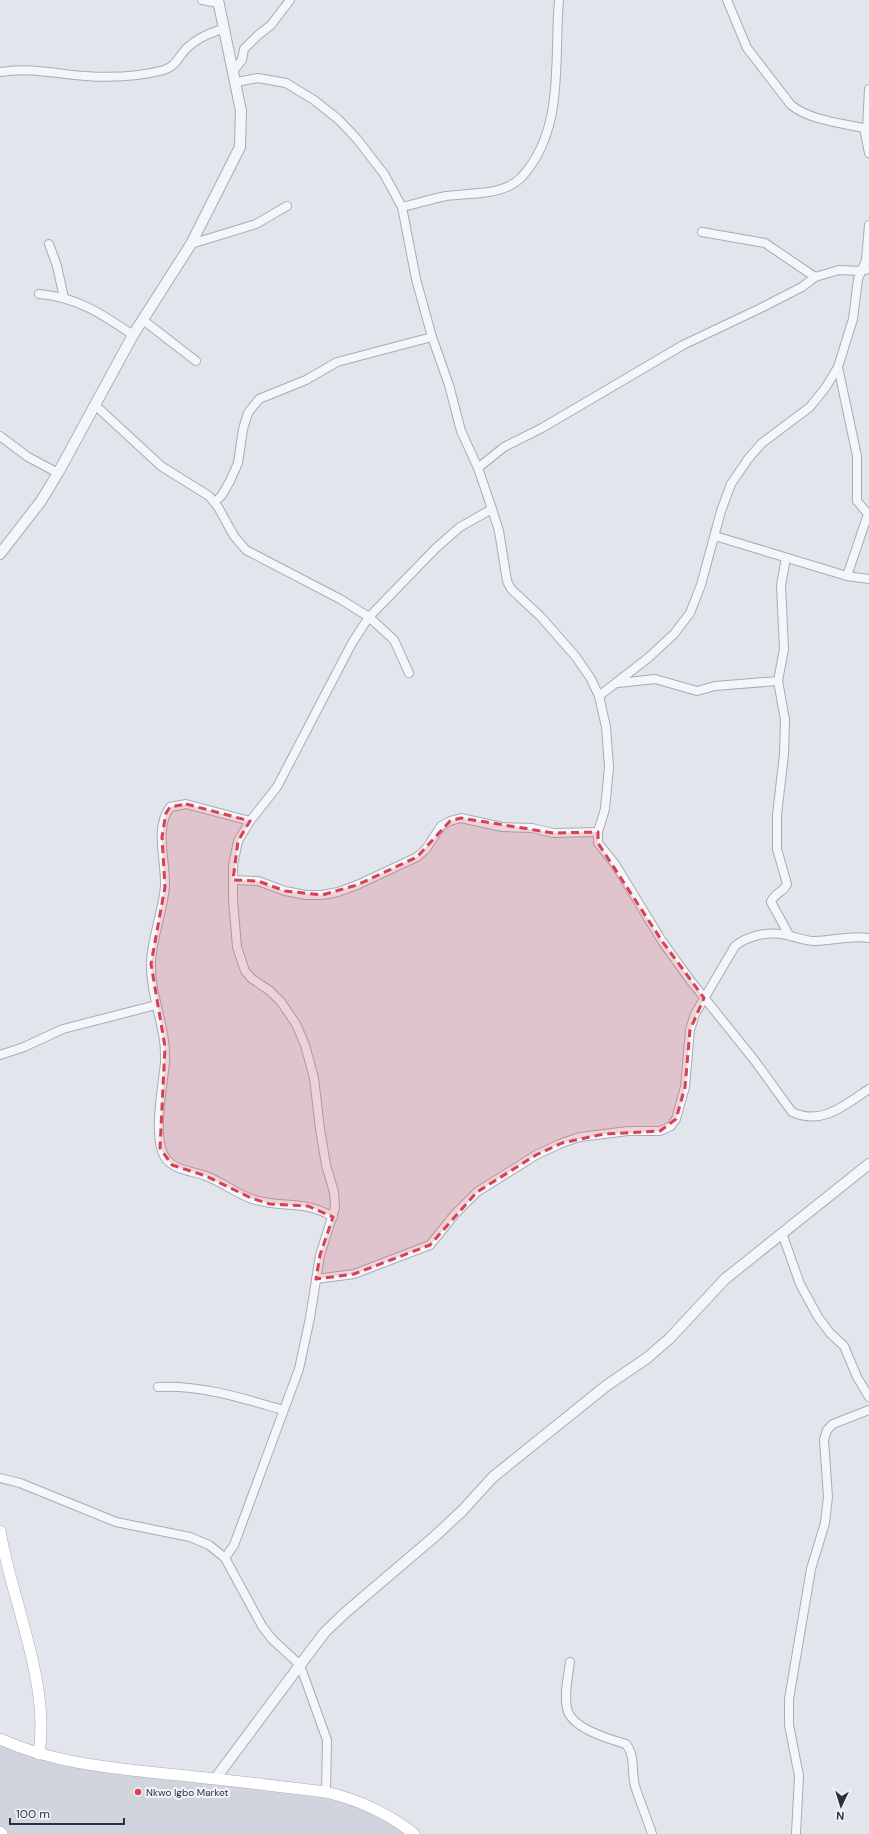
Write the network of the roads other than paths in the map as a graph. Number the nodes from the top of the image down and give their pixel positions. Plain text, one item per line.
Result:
1 (202, 0) edge
2 (290, 0) edge
3 (559, 0) edge
4 (727, 0) edge
5 (218, 2) edge
6 (222, 28) junction
7 (234, 70) junction
8 (0, 72) edge
9 (236, 82) junction
10 (869, 89) edge
11 (867, 129) junction
12 (869, 153) edge
13 (287, 206) dead end
14 (402, 208) junction
15 (869, 225) edge
16 (702, 232) dead end
17 (49, 244) dead end
18 (191, 244) junction
19 (865, 270) edge
20 (815, 277) junction
21 (39, 294) dead end
22 (64, 298) junction
23 (143, 320) junction
24 (133, 335) junction
25 (432, 337) junction
26 (196, 361) dead end
27 (838, 367) junction
28 (95, 405) junction
29 (0, 436) edge
30 (478, 468) junction
31 (58, 473) junction
32 (215, 502) junction
33 (492, 508) junction
34 (714, 536) junction
35 (0, 554) edge
36 (786, 558) junction
37 (847, 576) junction
38 (869, 579) edge
39 (369, 617) junction
40 (409, 673) dead end
41 (778, 681) junction
42 (616, 683) junction
43 (599, 696) junction
44 (250, 821) junction
45 (598, 832) junction
46 (233, 880) junction
47 (789, 936) junction
48 (869, 938) edge
49 (704, 998) junction
50 (156, 1005) junction
51 (0, 1055) edge
52 (869, 1089) edge
53 (869, 1164) edge
54 (333, 1217) junction
55 (782, 1233) junction
56 (316, 1279) junction
57 (158, 1387) dead end
58 (869, 1397) edge
59 (283, 1410) junction
60 (869, 1410) edge
61 (0, 1478) edge
62 (0, 1531) edge
63 (225, 1558) junction
64 (570, 1662) dead end
65 (300, 1665) junction
66 (0, 1740) edge
67 (39, 1754) junction
68 (215, 1779) junction
69 (326, 1792) junction
70 (414, 1834) edge
71 (652, 1834) edge
72 (796, 1834) edge

1 - 5 street
2 - 7 street
3 - 14 street
4 - 11 street
5 - 6 street
6 - 7 street
6 - 8 street
7 - 9 street
9 - 14 street
9 - 18 street
10 - 11 street
11 - 12 street
13 - 18 street
14 - 25 street
15 - 19 street
16 - 20 street
17 - 22 street
18 - 23 street
19 - 20 street
19 - 27 street
20 - 30 street
21 - 22 street
22 - 24 street
23 - 24 street
23 - 26 street
24 - 28 street
25 - 30 street
25 - 32 street
27 - 34 street
27 - 37 street
28 - 31 street
28 - 32 street
29 - 31 street
30 - 33 street
31 - 35 street
32 - 39 street
33 - 39 street
33 - 43 street
34 - 36 street
34 - 42 street
36 - 37 street
36 - 41 street
37 - 38 street
39 - 40 street
39 - 44 street
41 - 42 street
41 - 47 street
42 - 43 street
43 - 45 street
44 - 46 street
44 - 50 street
45 - 46 street
45 - 49 street
46 - 54 street
47 - 48 street
47 - 49 street
49 - 52 street
49 - 56 street
50 - 51 street
50 - 54 street
53 - 55 street
54 - 56 street
55 - 58 street
55 - 65 street
56 - 59 street
57 - 59 street
59 - 63 street
60 - 72 street
61 - 63 street
62 - 67 main road
63 - 65 street
64 - 71 street
65 - 68 street
65 - 69 street
66 - 67 main road
67 - 68 main road
68 - 69 main road
69 - 70 main road

